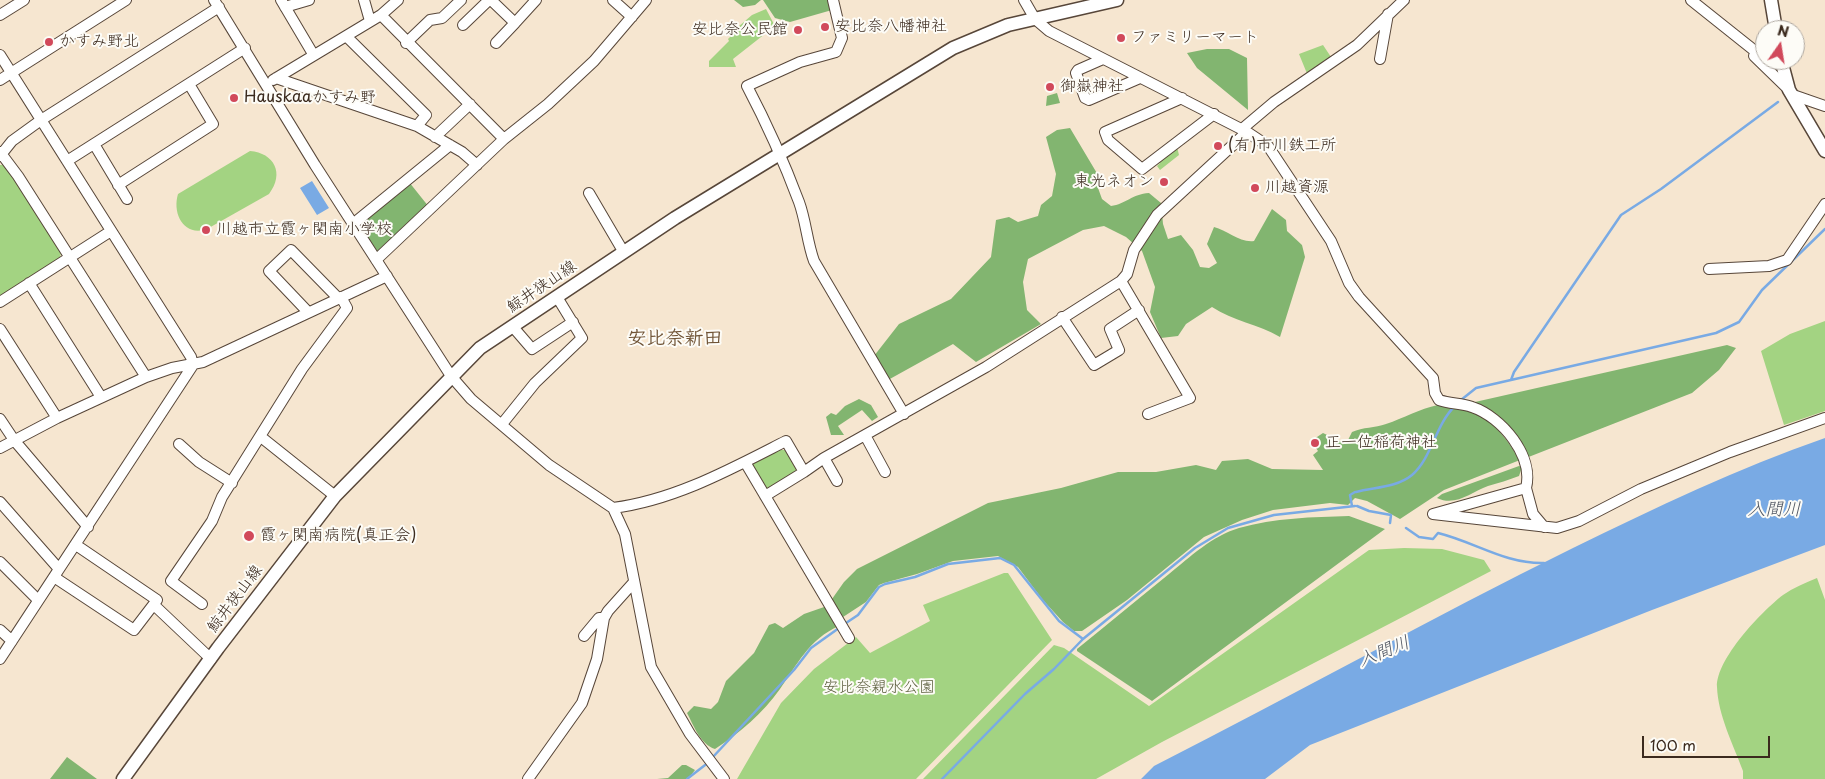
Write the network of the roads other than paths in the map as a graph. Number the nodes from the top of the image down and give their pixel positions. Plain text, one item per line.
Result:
1 (24, 0) edge
2 (126, 0) edge
3 (309, 0) edge
4 (364, 0) edge
5 (398, 0) edge
6 (461, 0) edge
7 (490, 0) edge
8 (536, 0) edge
9 (613, 0) edge
10 (646, 0) edge
11 (833, 0) edge
12 (1024, 0) edge
13 (1117, 0) edge
14 (1404, 0) edge
15 (1691, 0) edge
16 (1771, 0) edge
17 (283, 3) edge
18 (216, 4) edge
19 (1388, 14) junction
20 (0, 15) edge
21 (381, 16) junction
22 (632, 17) junction
23 (1035, 19) junction
24 (1774, 20) edge
25 (370, 21) junction
26 (515, 23) junction
27 (463, 26) dead end
28 (1726, 30) junction
29 (346, 36) junction
30 (496, 42) dead end
31 (406, 43) junction
32 (245, 48) junction
33 (1755, 51) edge
34 (313, 54) junction
35 (0, 55) edge
36 (1103, 58) junction
37 (1380, 59) dead end
38 (1783, 70) edge
39 (11, 73) junction
40 (1140, 78) junction
41 (0, 80) edge
42 (272, 81) junction
43 (189, 84) junction
44 (1791, 93) junction
45 (1182, 98) junction
46 (470, 104) junction
47 (1825, 106) edge
48 (1214, 114) junction
49 (41, 120) junction
50 (417, 126) junction
51 (1244, 130) junction
52 (435, 137) junction
53 (504, 138) junction
54 (94, 144) junction
55 (450, 145) junction
56 (1825, 151) edge
57 (781, 153) junction
58 (0, 154) edge
59 (67, 161) junction
60 (477, 165) junction
61 (118, 185) junction
62 (589, 193) dead end
63 (127, 199) dead end
64 (1825, 204) edge
65 (353, 224) junction
66 (111, 231) junction
67 (623, 251) junction
68 (70, 258) junction
69 (376, 260) junction
70 (1709, 269) dead end
71 (387, 276) junction
72 (1121, 281) junction
73 (28, 283) junction
74 (557, 297) junction
75 (340, 298) junction
76 (0, 302) edge
77 (1139, 310) junction
78 (308, 312) junction
79 (1062, 317) junction
80 (573, 322) junction
81 (513, 326) junction
82 (0, 329) edge
83 (193, 365) junction
84 (451, 376) junction
85 (146, 377) junction
86 (101, 397) junction
87 (904, 414) junction
88 (1148, 414) dead end
89 (57, 418) junction
90 (1825, 418) edge
91 (0, 419) edge
92 (502, 424) junction
93 (866, 436) junction
94 (261, 437) junction
95 (14, 440) junction
96 (179, 444) dead end
97 (0, 448) edge
98 (824, 458) junction
99 (745, 462) junction
100 (804, 472) junction
101 (885, 472) dead end
102 (837, 481) dead end
103 (232, 483) junction
104 (1526, 488) junction
105 (334, 496) junction
106 (765, 496) junction
107 (0, 502) edge
108 (613, 508) junction
109 (1544, 526) junction
110 (88, 527) junction
111 (76, 545) junction
112 (0, 562) edge
113 (57, 573) junction
114 (634, 582) junction
115 (38, 600) junction
116 (202, 604) dead end
117 (154, 605) junction
118 (604, 618) junction
119 (0, 630) edge
120 (847, 635) dead end
121 (584, 636) dead end
122 (12, 641) junction
123 (0, 659) edge
124 (211, 659) junction
125 (122, 779) edge
126 (528, 779) edge
127 (724, 779) edge

1 - 20 street
2 - 39 street
3 - 17 street
4 - 25 street
5 - 21 street
6 - 31 street
7 - 26 street
7 - 27 street
8 - 26 street
9 - 22 street
10 - 22 street
11 - 57 street
12 - 23 street
13 - 23 main road, 鯨井狭山線
14 - 19 street
15 - 28 street
16 - 24 main road
17 - 34 street
18 - 32 street
18 - 49 street
19 - 37 street
19 - 51 street
21 - 25 street
21 - 31 street
22 - 53 street
23 - 36 street
23 - 57 main road, 鯨井狭山線
25 - 29 street
26 - 30 street
28 - 33 street
28 - 44 street
29 - 34 street
29 - 50 street
31 - 46 street
32 - 42 street
32 - 43 street
34 - 42 street
35 - 39 street
36 - 40 street
36 - 40 street
38 - 44 main road
39 - 41 street
39 - 49 street
40 - 45 street
42 - 50 street
42 - 65 street
43 - 54 street
43 - 61 street
44 - 47 street
44 - 56 main road
45 - 48 street
45 - 48 street
46 - 52 street
46 - 53 street
48 - 51 street
49 - 58 street
49 - 59 street
50 - 52 street
51 - 72 street
51 - 104 street
52 - 55 street
53 - 60 street
54 - 59 street
54 - 61 street
55 - 60 street
55 - 65 street
57 - 67 main road, 鯨井狭山線
57 - 87 street
58 - 68 street
59 - 66 street
60 - 69 street
61 - 63 street
62 - 67 street
64 - 70 street
65 - 69 street
66 - 68 street
66 - 83 street
67 - 74 main road, 鯨井狭山線
68 - 73 street
68 - 85 street
69 - 71 street
71 - 75 street
71 - 84 street
72 - 77 street
72 - 79 street
73 - 76 street
73 - 86 street
74 - 80 street
74 - 81 main road, 鯨井狭山線
75 - 78 street
75 - 78 street
75 - 94 street
77 - 79 street
77 - 88 street
78 - 83 street
79 - 87 street
80 - 81 street
80 - 92 street
81 - 84 main road, 鯨井狭山線
82 - 89 street
83 - 85 street
83 - 110 street
84 - 92 street
84 - 105 main road, 鯨井狭山線
85 - 86 street
86 - 89 street
87 - 93 street
89 - 95 street
90 - 109 street
91 - 95 street
92 - 108 street
93 - 98 street
93 - 101 street
94 - 103 street
94 - 105 street
95 - 97 street
95 - 110 street
96 - 103 street
98 - 100 street
98 - 102 street
99 - 100 street
99 - 106 street
99 - 108 street
100 - 106 street
103 - 116 street
104 - 109 street
104 - 109 street
105 - 124 main road, 鯨井狭山線
106 - 120 street
107 - 113 street
108 - 114 street
110 - 111 street
111 - 113 street
111 - 117 street
112 - 115 street
113 - 115 street
113 - 117 street
114 - 118 street
114 - 127 street
115 - 122 street
117 - 124 street
118 - 121 street
118 - 126 street
119 - 122 street
122 - 123 street
124 - 125 main road, 鯨井狭山線

